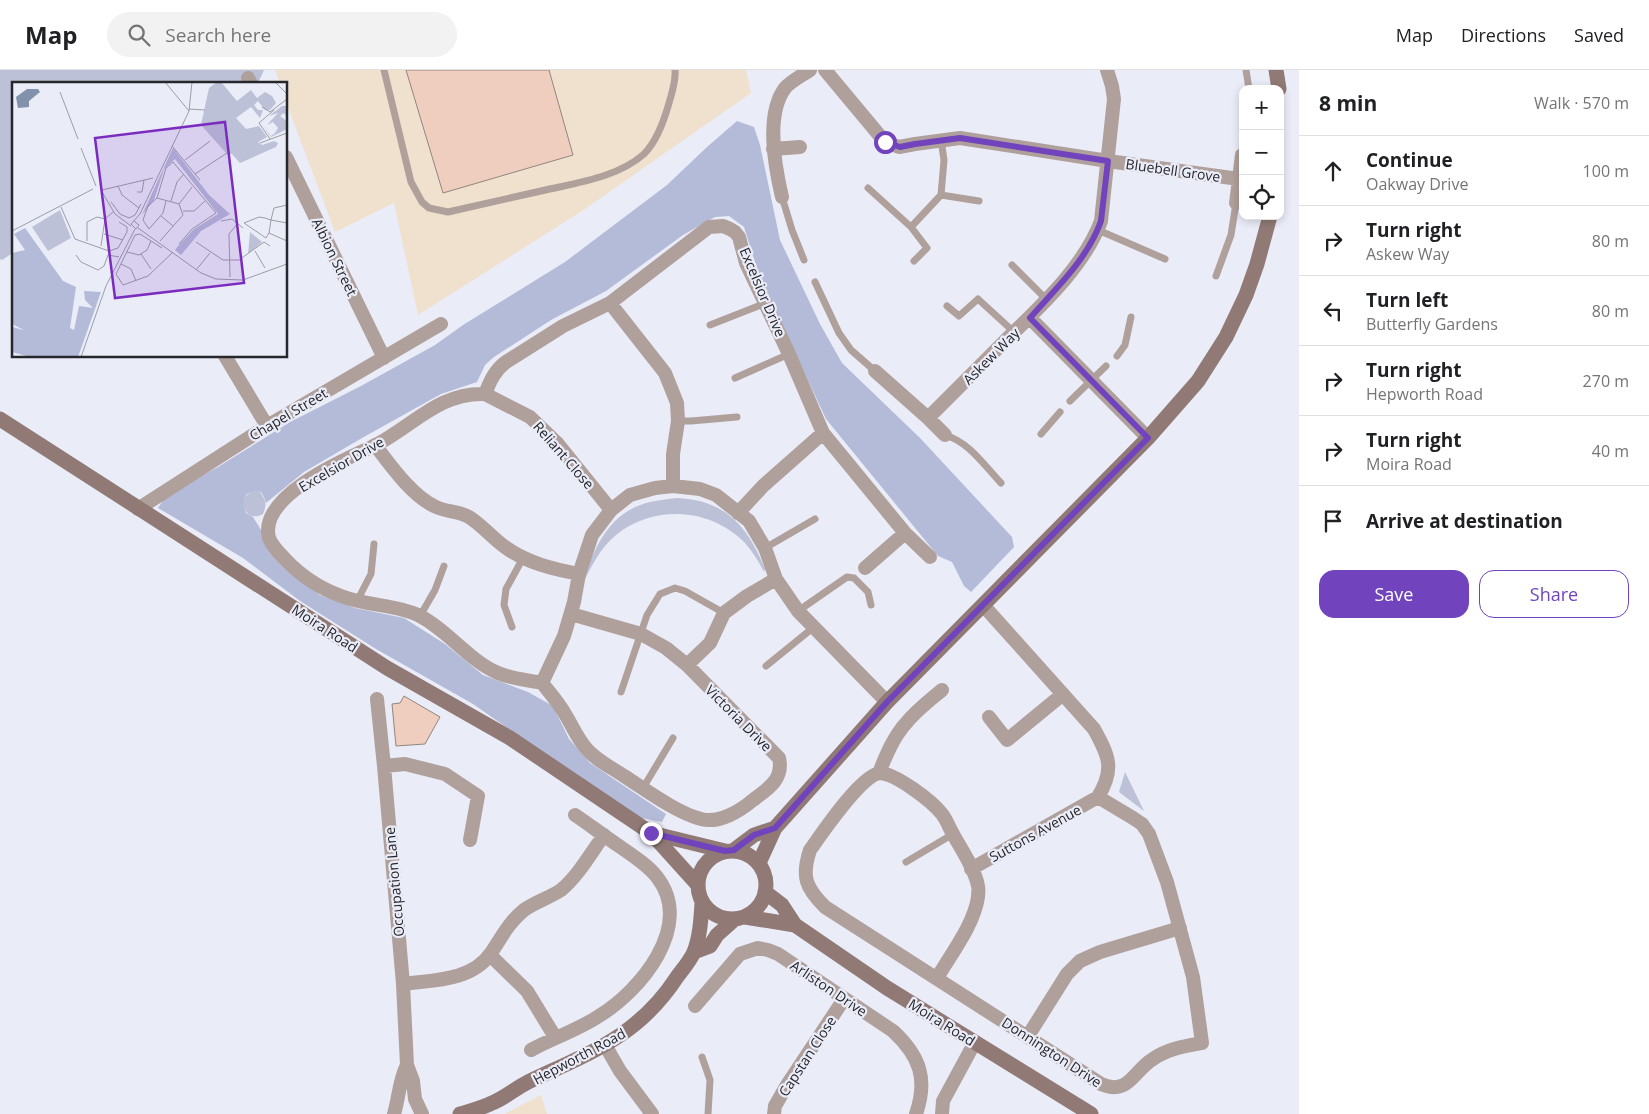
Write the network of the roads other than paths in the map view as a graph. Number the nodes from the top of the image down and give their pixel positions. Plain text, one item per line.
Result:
1 (384, 70) edge
2 (675, 70) edge
3 (810, 70) edge
4 (825, 70) edge
5 (1107, 70) edge
6 (1246, 70) edge
7 (1276, 70) edge
8 (1248, 85) edge
9 (1278, 85) edge
10 (941, 140) junction
11 (800, 147) dead end
12 (773, 149) junction
13 (288, 161) edge
14 (1108, 161) junction
15 (1239, 179) joint
16 (868, 188) dead end
17 (941, 195) junction
18 (782, 197) joint
19 (979, 201) dead end
20 (1236, 203) joint
21 (1269, 220) edge
22 (911, 227) junction
23 (1098, 230) junction
24 (1165, 259) dead end
25 (804, 260) dead end
26 (914, 261) dead end
27 (1012, 264) dead end
28 (1216, 276) dead end
29 (815, 282) dead end
30 (1046, 299) junction
31 (610, 303) junction
32 (766, 303) junction
33 (947, 306) dead end
34 (1131, 317) dead end
35 (1030, 318) junction
36 (441, 324) dead end
37 (710, 325) dead end
38 (1014, 332) junction
39 (789, 354) junction
40 (1117, 356) dead end
41 (226, 358) edge
42 (384, 358) junction
43 (1106, 366) dead end
44 (875, 371) joint
45 (735, 378) dead end
46 (1091, 380) junction
47 (485, 394) junction
48 (1070, 401) dead end
49 (1060, 412) dead end
50 (737, 417) dead end
51 (928, 418) junction
52 (0, 419) edge
53 (678, 421) junction
54 (267, 426) junction
55 (823, 433) junction
56 (1042, 434) dead end
57 (944, 435) joint
58 (1148, 438) junction
59 (375, 445) junction
60 (1001, 483) dead end
61 (672, 486) junction
62 (138, 509) junction
63 (611, 510) junction
64 (738, 513) junction
65 (816, 519) dead end
66 (905, 533) junction
67 (374, 544) dead end
68 (765, 548) junction
69 (930, 557) dead end
70 (523, 558) junction
71 (444, 566) dead end
72 (865, 568) dead end
73 (580, 574) junction
74 (776, 579) junction
75 (357, 601) junction
76 (871, 604) dead end
77 (983, 604) junction
78 (798, 611) junction
79 (724, 613) junction
80 (571, 614) junction
81 (420, 616) junction
82 (512, 627) dead end
83 (814, 627) junction
84 (641, 634) junction
85 (687, 665) junction
86 (766, 666) dead end
87 (542, 683) junction
88 (942, 690) dead end
89 (622, 692) dead end
90 (1064, 694) junction
91 (377, 699) dead end
92 (887, 702) junction
93 (989, 717) dead end
94 (673, 738) dead end
95 (384, 766) junction
96 (879, 773) junction
97 (643, 788) junction
98 (1098, 797) junction
99 (576, 815) dead end
100 (775, 828) junction
101 (651, 833) junction
102 (953, 834) junction
103 (604, 836) junction
104 (470, 840) dead end
105 (730, 851) junction
106 (906, 862) dead end
107 (759, 863) junction
108 (971, 869) junction
109 (697, 884) junction
110 (766, 892) junction
111 (702, 903) junction
112 (740, 918) junction
113 (795, 925) junction
114 (1180, 928) junction
115 (694, 952) junction
116 (490, 955) junction
117 (937, 978) junction
118 (403, 984) junction
119 (844, 999) junction
120 (695, 1006) dead end
121 (1028, 1036) junction
122 (555, 1037) junction
123 (975, 1042) junction
124 (605, 1045) junction
125 (531, 1050) dead end
126 (702, 1057) dead end
127 (407, 1065) junction
128 (488, 1109) edge
129 (394, 1114) edge
130 (422, 1114) edge
131 (460, 1114) edge
132 (652, 1114) edge
133 (708, 1114) edge
134 (774, 1114) edge
135 (916, 1114) edge
136 (942, 1114) edge
137 (1091, 1114) edge

1 - 2 lane
3 - 12 street
4 - 10 street, Bluebell Grove
5 - 14 street, Askew Way
6 - 8 lane
7 - 9 street
10 - 14 street, Bluebell Grove
10 - 17 lane
11 - 12 street
12 - 18 street
13 - 42 street, Albion Street
14 - 15 street, Bluebell Grove
14 - 23 street, Askew Way
15 - 20 street, Bluebell Grove
16 - 22 lane
17 - 19 lane
17 - 22 lane
18 - 25 lane
20 - 28 lane
21 - 58 street
22 - 26 lane
23 - 24 lane
23 - 30 street, Askew Way
27 - 30 lane
29 - 44 lane
30 - 35 street, Askew Way
31 - 32 street, Excelsior Drive
31 - 47 street, Excelsior Drive
31 - 53 street
32 - 37 lane
32 - 39 street, Excelsior Drive
33 - 38 lane
34 - 40 lane
35 - 38 street, Askew Way
35 - 46 street
36 - 42 street, Chapel Street
38 - 51 street, Askew Way
39 - 45 lane
39 - 55 street, Excelsior Drive
41 - 54 street
42 - 54 street, Chapel Street
43 - 46 lane
44 - 51 street
46 - 48 lane
46 - 58 street
47 - 59 street, Excelsior Drive
47 - 63 street, Reliant Close
49 - 56 lane
50 - 53 lane
51 - 57 street
52 - 62 street, Moira Road
53 - 61 street
54 - 62 street, Chapel Street
55 - 64 street
55 - 66 street, Excelsior Drive
57 - 60 lane
58 - 77 street
59 - 70 street
59 - 75 street, Excelsior Drive
61 - 63 street
61 - 64 street
62 - 101 street, Moira Road
63 - 73 street
64 - 68 street
65 - 68 lane
66 - 69 street, Excelsior Drive
66 - 72 street
67 - 75 lane
68 - 74 street
70 - 73 street
70 - 82 lane
71 - 81 lane
73 - 80 street
74 - 78 street
74 - 79 street
75 - 81 street, Excelsior Drive
76 - 78 lane
77 - 90 street
77 - 92 street
78 - 83 street
79 - 84 lane
79 - 85 street
80 - 84 street, Victoria Drive
80 - 87 street
81 - 87 street, Excelsior Drive
83 - 86 lane
83 - 92 street
84 - 85 street, Victoria Drive
84 - 89 lane
85 - 97 street, Victoria Drive
87 - 97 street, Victoria Drive
88 - 96 street
90 - 93 street
90 - 98 street
91 - 95 street, Occupation Lane
92 - 100 street
94 - 97 lane
95 - 104 street
95 - 118 street, Occupation Lane
96 - 102 street
96 - 117 street, Donnington Drive
98 - 108 street, Suttons Avenue
98 - 114 street, Donnington Drive
99 - 103 street
100 - 105 street
100 - 107 street
101 - 105 street, Moira Road
101 - 109 street, Moira Road
102 - 106 lane
102 - 108 street
103 - 116 street
103 - 122 street
105 - 107 street
105 - 109 street
107 - 110 street
108 - 117 street
109 - 111 street
110 - 112 street
110 - 113 street, Moira Road
111 - 112 street
111 - 115 street, Hepworth Road
112 - 113 street, Moira Road
112 - 115 street, Hepworth Road
113 - 123 street, Moira Road
114 - 121 street
114 - 121 street, Donnington Drive
115 - 124 street, Hepworth Road
116 - 118 street
116 - 122 street
117 - 121 street, Donnington Drive
118 - 127 street, Occupation Lane
119 - 120 street, Arliston Drive
119 - 134 street, Capstan Close
119 - 135 street, Arliston Drive
122 - 125 street
123 - 136 street
123 - 137 street, Moira Road
124 - 128 street, Hepworth Road
124 - 132 street
126 - 133 lane
127 - 129 street
127 - 130 street
128 - 131 street, Hepworth Road

